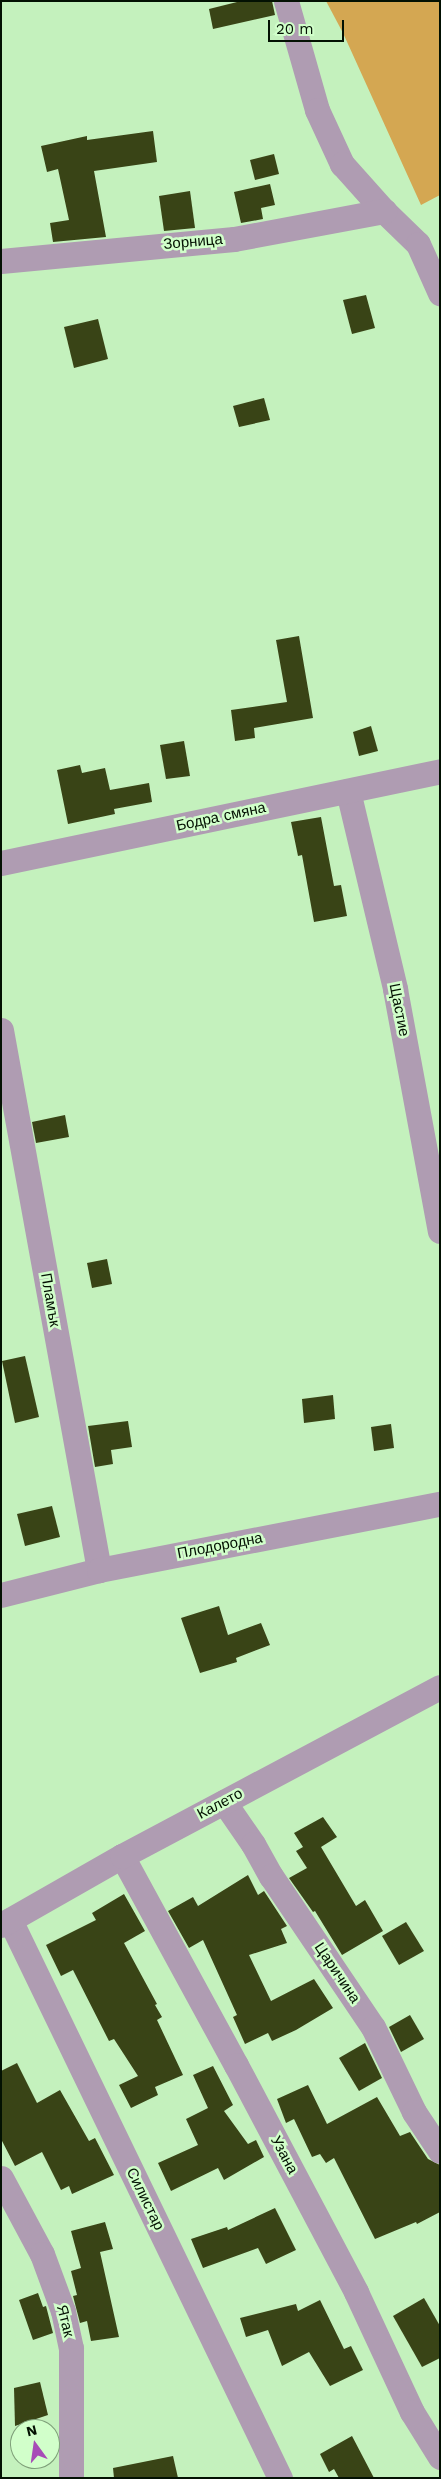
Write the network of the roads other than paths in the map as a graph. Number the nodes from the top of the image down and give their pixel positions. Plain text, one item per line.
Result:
1 (286, 1) edge
2 (384, 211) junction
3 (1, 261) edge
4 (440, 293) edge
5 (440, 771) edge
6 (348, 791) junction
7 (1, 863) edge
8 (1, 1030) edge
9 (440, 1231) edge
10 (440, 1504) edge
11 (99, 1570) junction
12 (1, 1595) edge
13 (440, 1686) edge
14 (224, 1802) junction
15 (122, 1856) junction
16 (6, 1922) edge
17 (440, 2151) edge
18 (1, 2178) edge
19 (440, 2457) edge
20 (71, 2478) edge
21 (280, 2478) edge

1 - 2 street
2 - 3 street, Зорница
2 - 4 street
5 - 6 street, Бодра смяна
6 - 7 street, Бодра смяна
6 - 9 street, Щастие
8 - 11 street, Пламък
10 - 11 street, Плодородна
11 - 12 street, Плодородна
13 - 14 street, Калето
14 - 15 street, Калето
14 - 17 street, Царичина
15 - 16 street, Калето
15 - 19 street, Узана
16 - 21 street, Силистар
18 - 20 street, Ятак

